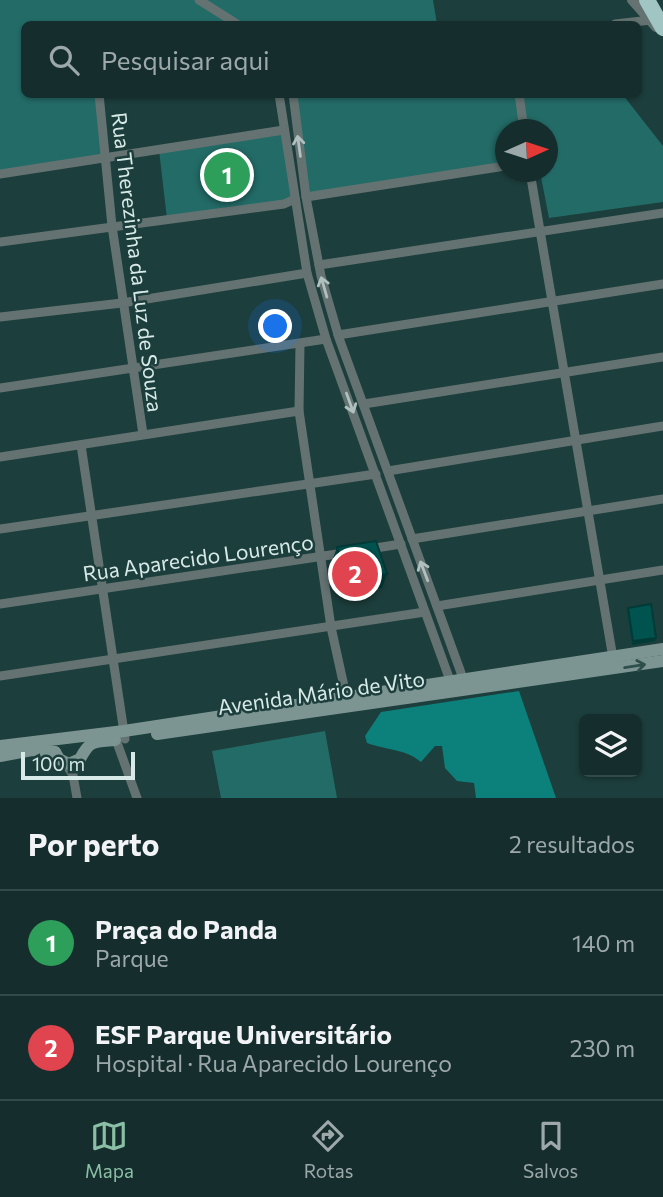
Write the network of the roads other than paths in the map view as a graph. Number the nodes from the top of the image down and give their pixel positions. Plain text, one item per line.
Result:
1 (199, 0) edge
2 (632, 0) edge
3 (647, 0) edge
4 (232, 21) edge
5 (657, 24) edge
6 (663, 34) edge
7 (99, 98) edge
8 (280, 98) edge
9 (294, 98) edge
10 (520, 98) edge
11 (522, 119) edge
12 (284, 130) junction
13 (105, 157) junction
14 (495, 168) edge
15 (0, 174) edge
16 (532, 182) edge
17 (306, 197) junction
18 (295, 199) junction
19 (663, 213) edge
20 (112, 226) junction
21 (541, 230) junction
22 (0, 242) edge
23 (319, 265) junction
24 (307, 273) junction
25 (663, 284) edge
26 (552, 300) junction
27 (122, 303) junction
28 (0, 317) edge
29 (338, 335) junction
30 (326, 339) junction
31 (300, 344) junction
32 (663, 357) edge
33 (133, 370) junction
34 (565, 371) junction
35 (0, 388) edge
36 (364, 404) junction
37 (299, 411) junction
38 (663, 426) edge
39 (143, 434) junction
40 (576, 439) junction
41 (81, 445) junction
42 (0, 457) edge
43 (388, 471) junction
44 (376, 474) junction
45 (310, 482) junction
46 (663, 499) edge
47 (588, 510) junction
48 (91, 515) junction
49 (0, 529) edge
50 (412, 539) junction
51 (401, 544) junction
52 (321, 556) junction
53 (663, 570) edge
54 (600, 579) junction
55 (102, 589) junction
56 (0, 604) edge
57 (437, 606) junction
58 (425, 612) junction
59 (331, 627) junction
60 (663, 649) edge
61 (613, 657) junction
62 (114, 659) junction
63 (663, 661) edge
64 (0, 676) edge
65 (451, 685) junction
66 (347, 703) junction
67 (75, 735) junction
68 (120, 735) junction
69 (58, 737) junction
70 (0, 746) edge
71 (55, 752) junction
72 (81, 753) junction
73 (0, 756) edge
74 (65, 763) junction
75 (73, 775) junction
76 (77, 798) edge
77 (137, 798) edge

1 - 4 street
2 - 5 street
3 - 5 highway
5 - 6 street
7 - 13 street, Rua Therezinha da Luz de Souza
8 - 12 street
17 -> 9 street
10 - 11 street
12 - 13 street
12 - 18 street
13 - 15 street
13 - 20 street, Rua Therezinha da Luz de Souza
14 - 17 street
16 - 21 street
17 - 18 street
17 - 23 street
18 - 20 street
18 - 24 street
19 - 21 street
20 - 22 street
20 - 27 street, Rua Therezinha da Luz de Souza
21 - 23 street
21 - 26 street
29 -> 23 street
24 - 27 street
24 - 30 street
25 - 26 street
26 - 29 street
26 - 34 street
27 - 28 street
27 - 33 street, Rua Therezinha da Luz de Souza
29 - 30 street
29 - 36 street
30 - 31 street
30 -> 44 street
31 - 33 street
31 - 37 street
32 - 34 street
33 - 35 street
33 - 39 street, Rua Therezinha da Luz de Souza
34 - 36 street
34 - 40 street
36 - 43 street
37 - 39 street
37 - 45 street
38 - 40 street
39 - 41 street
40 - 43 street
40 - 47 street
41 - 42 street
41 - 48 street
43 - 44 street
43 - 50 street
44 - 45 street
44 - 51 street
45 - 48 street
45 - 52 street
46 - 47 street
47 - 50 street
47 - 54 street
48 - 49 street
48 - 55 street
57 -> 50 street
51 - 52 street, Rua Aparecido Lourenço
51 - 58 street
52 - 55 street, Rua Aparecido Lourenço
52 - 59 street
53 - 54 street
54 - 57 street
54 - 61 street
55 - 56 street, Rua Aparecido Lourenço
55 - 62 street
57 - 65 street
58 - 59 street
58 - 65 street
59 - 62 street
59 - 66 street
60 - 61 main road, Avenida Mário de Vito
61 - 65 main road, Avenida Mário de Vito
62 - 64 street
62 - 68 street
65 -> 63 main road, Avenida Mário de Vito
65 - 66 main road, Avenida Mário de Vito
66 - 68 main road, Avenida Mário de Vito
67 - 68 main road, Avenida Mário de Vito
67 - 69 main road, Avenida Mário de Vito
67 - 72 main road
68 - 72 main road, Avenida Mário de Vito
68 - 77 street
69 - 70 main road, Avenida Mário de Vito
69 - 71 main road
71 - 73 main road
71 - 74 main road
72 - 74 main road, Avenida Mário de Vito
72 - 75 street
74 - 75 street
75 - 76 street

